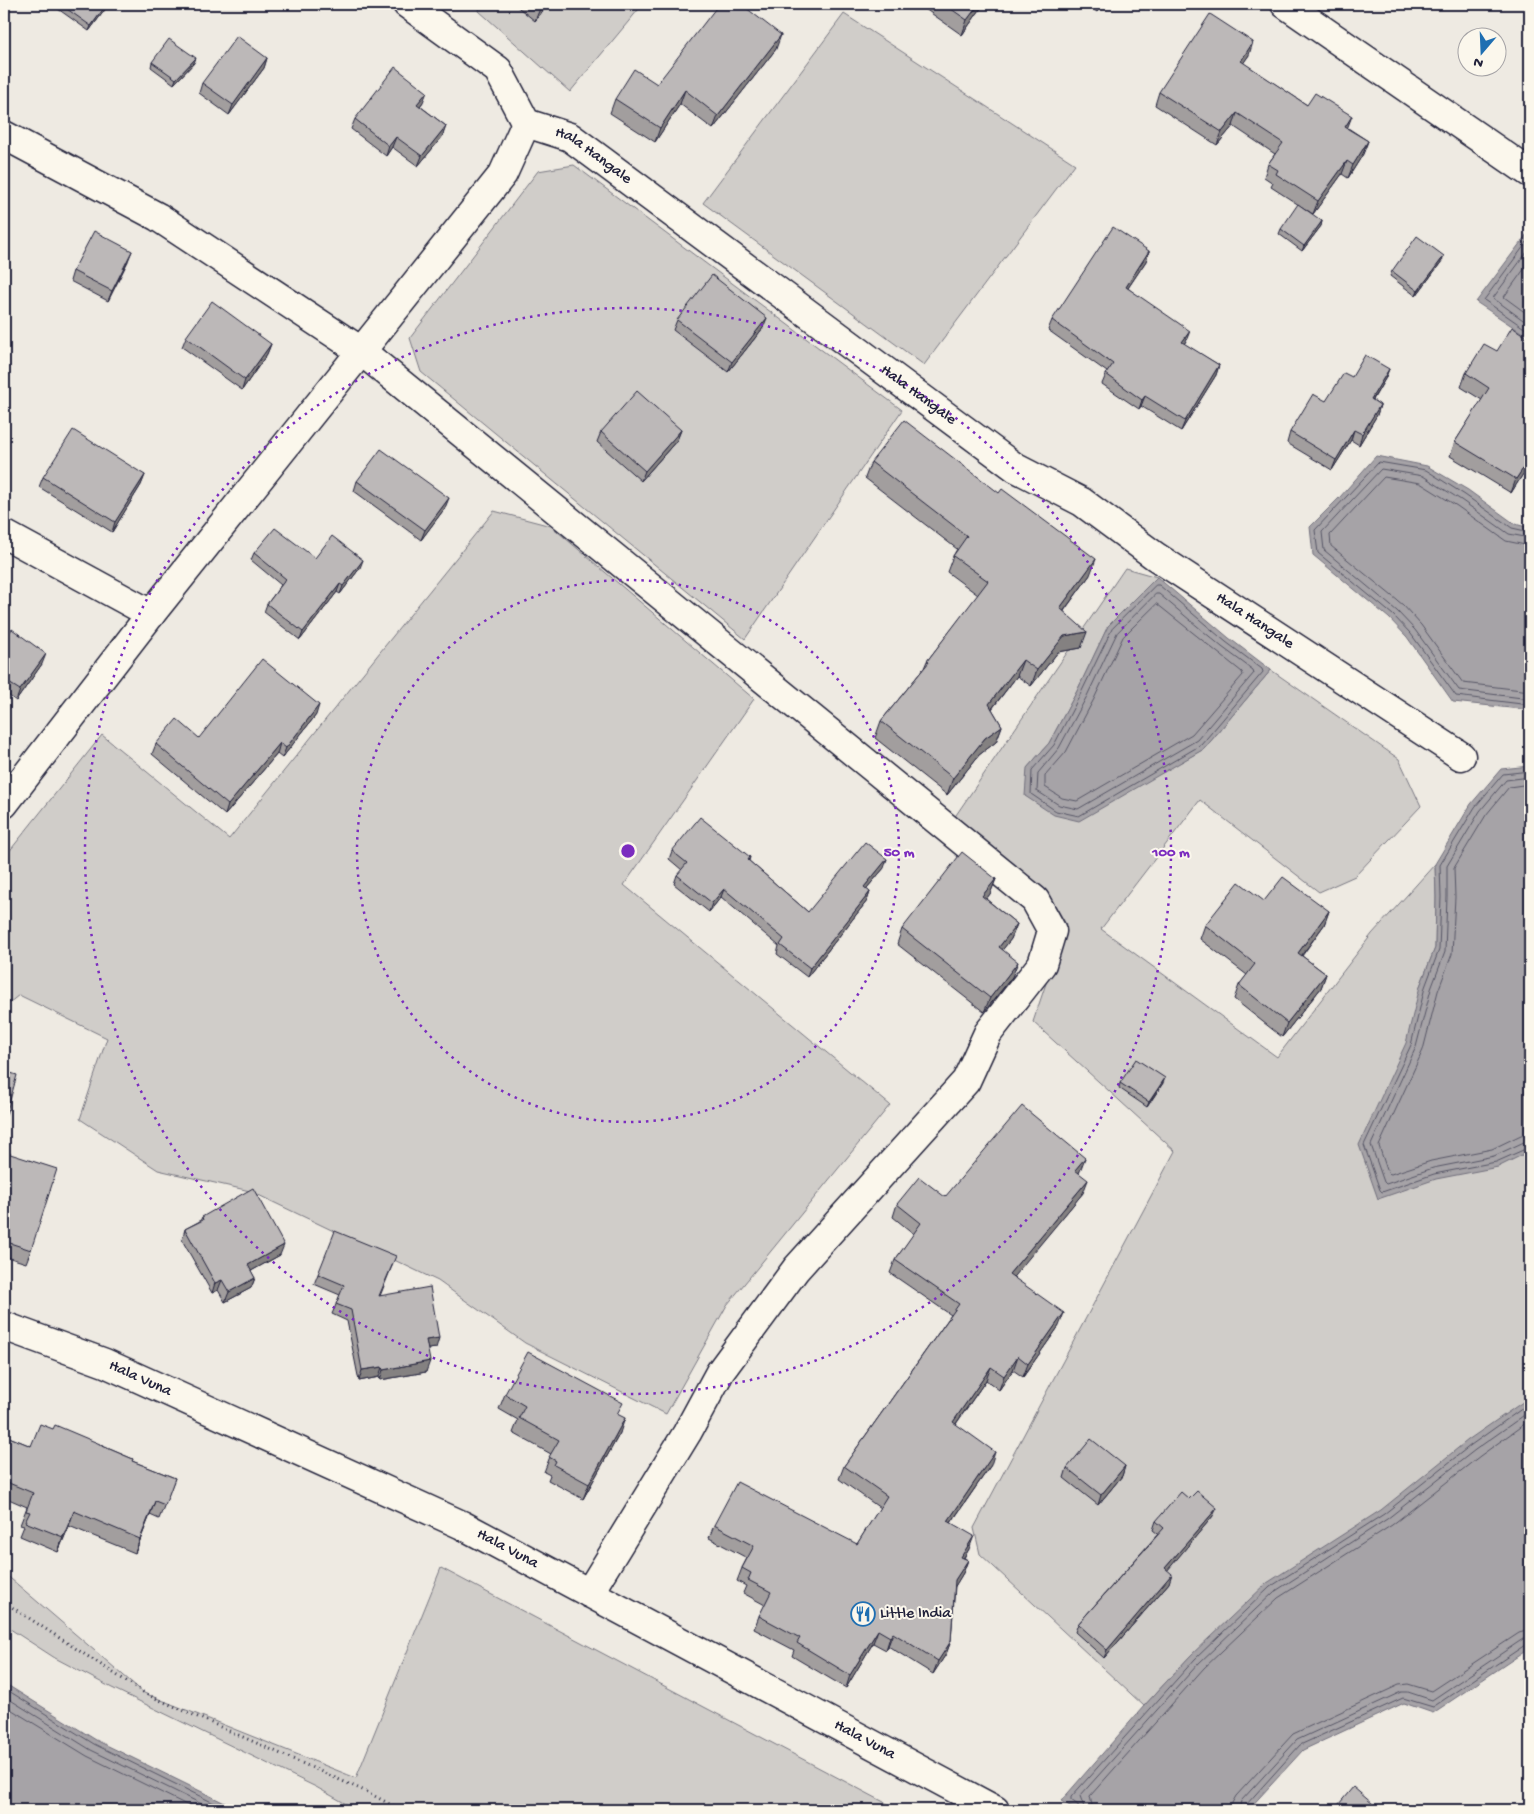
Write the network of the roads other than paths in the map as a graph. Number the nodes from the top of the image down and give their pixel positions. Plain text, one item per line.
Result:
1 (1285, 4) edge
2 (418, 7) edge
3 (526, 123) junction
4 (4, 135) edge
5 (1530, 173) edge
6 (360, 351) junction
7 (4, 534) edge
8 (151, 614) junction
9 (1461, 756) dead end
10 (4, 804) edge
11 (4, 1326) edge
12 (589, 1593) junction
13 (995, 1810) edge

1 - 5 street
2 - 3 street
3 - 6 street
3 - 9 street, Hala Hangale
4 - 6 street
6 - 8 street
6 - 12 street
7 - 8 street
8 - 10 street
11 - 12 street, Hala Vuna
12 - 13 street, Hala Vuna

